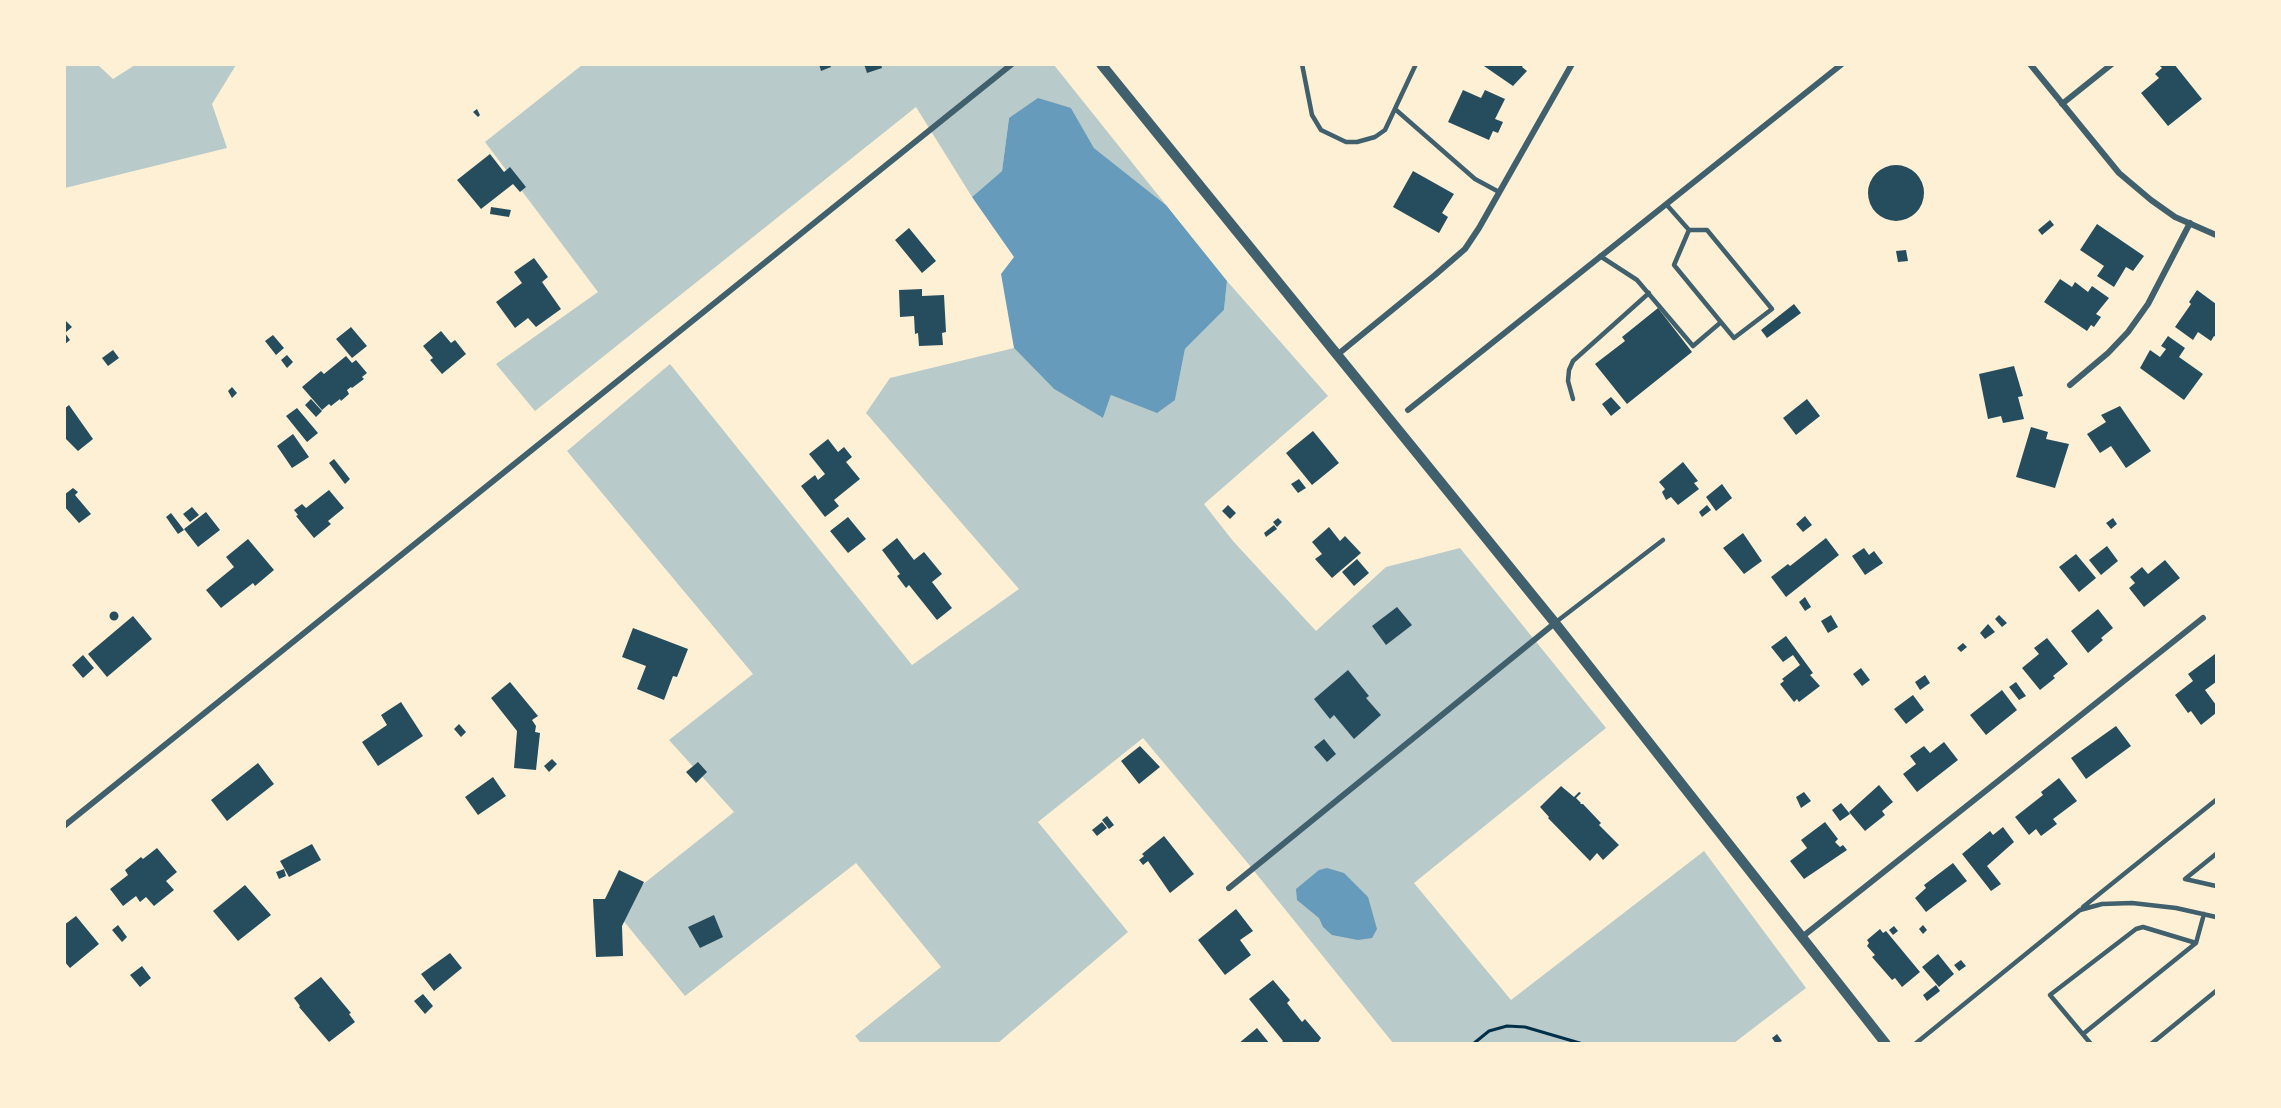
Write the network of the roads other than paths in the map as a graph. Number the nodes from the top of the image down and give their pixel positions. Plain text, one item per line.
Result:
1 (1012, 64) edge
2 (1101, 64) edge
3 (1302, 64) edge
4 (1416, 64) edge
5 (1572, 64) edge
6 (1842, 64) edge
7 (2030, 64) edge
8 (2112, 64) edge
9 (2062, 104) junction
10 (1395, 109) junction
11 (1499, 192) junction
12 (1666, 204) junction
13 (2190, 223) junction
14 (1689, 230) junction
15 (2217, 235) edge
16 (1600, 256) junction
17 (1649, 293) junction
18 (1720, 323) junction
19 (1337, 355) junction
20 (2070, 385) dead end
21 (1573, 399) dead end
22 (1408, 410) dead end
23 (1663, 540) dead end
24 (2203, 618) dead end
25 (1555, 623) junction
26 (2217, 800) edge
27 (64, 825) edge
28 (2217, 854) edge
29 (2217, 886) edge
30 (1229, 888) dead end
31 (2080, 910) junction
32 (2204, 914) junction
33 (2217, 917) edge
34 (1802, 937) junction
35 (2196, 943) junction
36 (2217, 992) edge
37 (2083, 1034) junction
38 (1886, 1044) edge
39 (1915, 1044) edge
40 (2091, 1044) edge
41 (2151, 1044) edge

1 - 27 street
2 - 19 street
3 - 10 lane
4 - 10 lane
5 - 11 street
6 - 12 street
7 - 9 street
8 - 9 street
9 - 13 street
10 - 11 lane
11 - 19 street
12 - 14 lane
12 - 16 street
13 - 15 street
13 - 20 street
14 - 18 lane
14 - 18 lane
16 - 17 lane
16 - 22 street
17 - 18 lane
17 - 21 lane
19 - 25 street
23 - 25 lane
24 - 34 street
25 - 30 street
25 - 34 street
26 - 31 lane
28 - 29 lane
31 - 32 lane
31 - 39 lane
32 - 33 lane
32 - 35 lane
34 - 38 street
35 - 37 lane
35 - 37 lane
36 - 41 lane
37 - 40 lane

